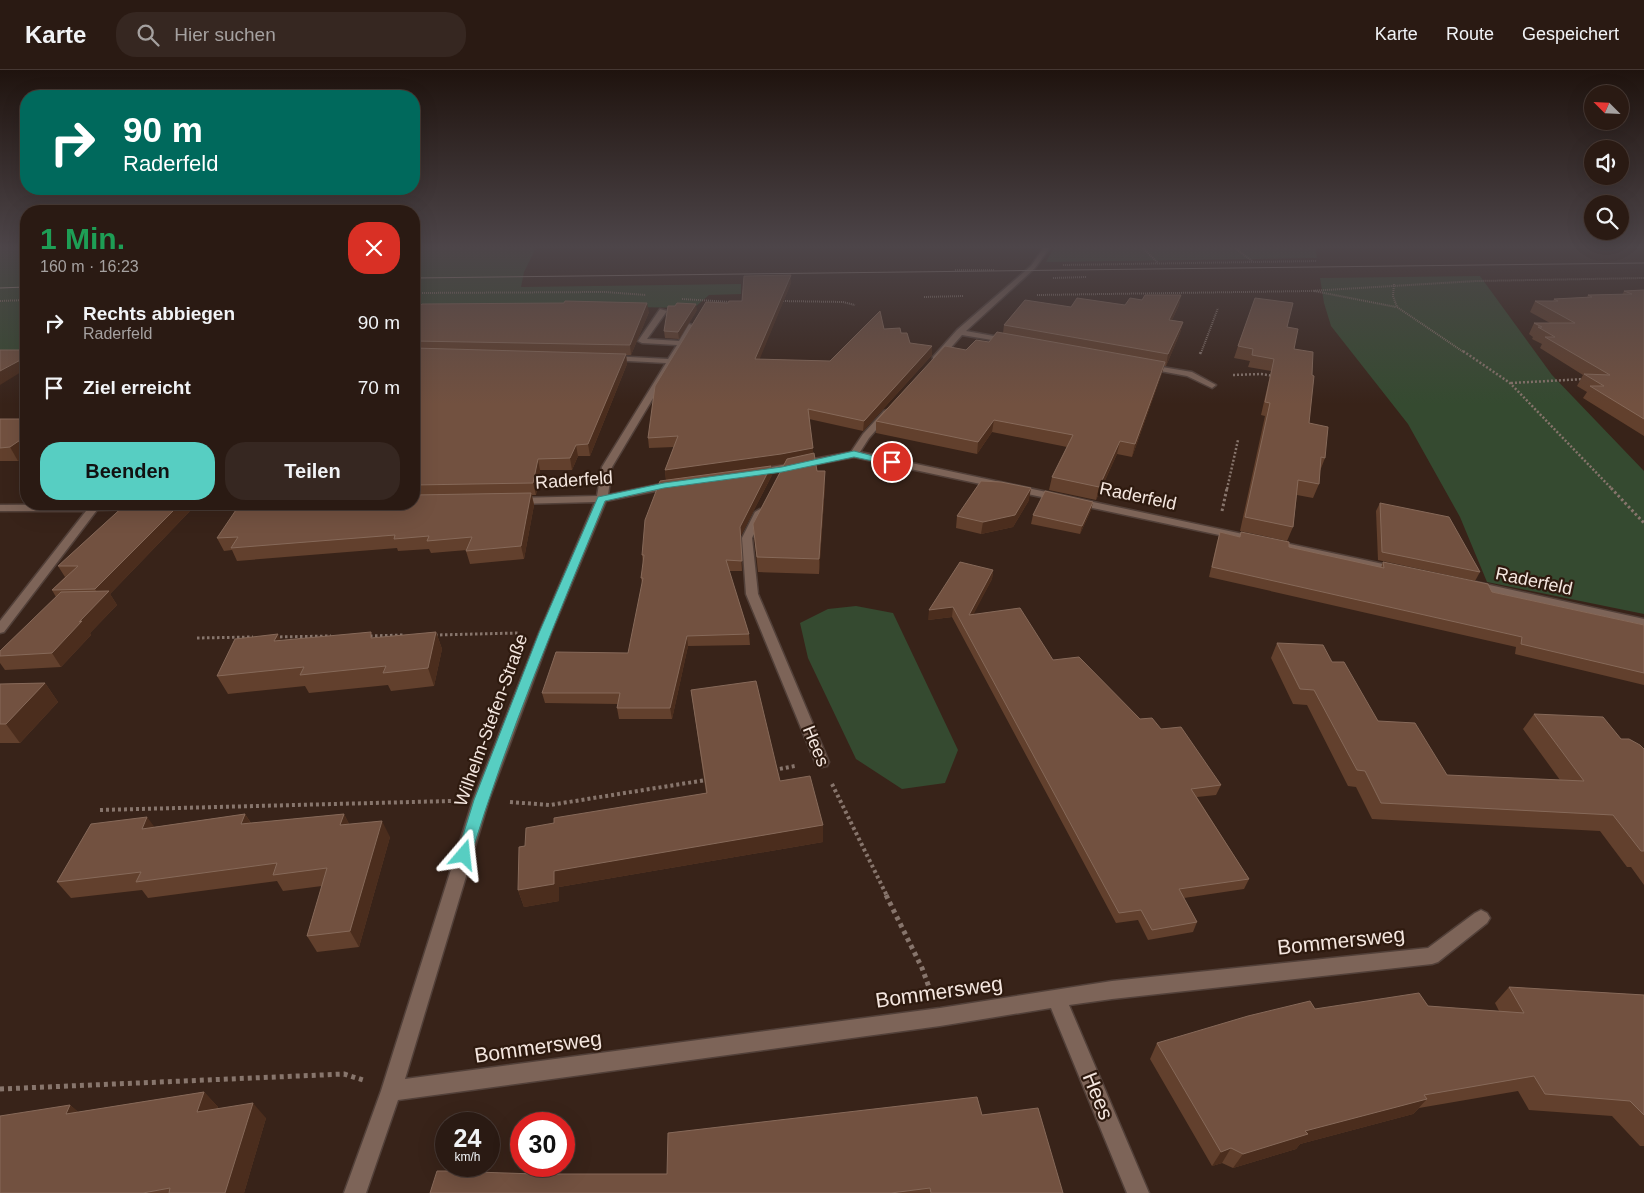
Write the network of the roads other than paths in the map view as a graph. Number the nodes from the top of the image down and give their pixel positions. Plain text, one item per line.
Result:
1 (997, 298) edge
2 (663, 311) dead end
3 (696, 319) edge
4 (960, 332) junction
5 (1018, 343) edge
6 (681, 344) junction
7 (597, 358) edge
8 (670, 361) junction
9 (1141, 365) edge
10 (929, 367) edge
11 (1212, 385) dead end
12 (891, 409) edge
13 (854, 454) junction
14 (743, 475) edge
15 (684, 483) edge
16 (602, 499) junction
17 (503, 501) edge
18 (764, 504) edge
19 (0, 508) edge
20 (20, 508) edge
21 (91, 510) edge
22 (1411, 572) edge
23 (1470, 585) edge
24 (1644, 623) edge
25 (0, 629) edge
26 (822, 762) road end
27 (1481, 918) dead end
28 (1058, 998) junction
29 (391, 1091) junction
30 (355, 1193) edge
31 (1138, 1193) edge

1 - 4 street
2 - 6 street
3 - 6 street, Wilhelm-Stefen-Straße
4 - 5 street
4 - 10 street
6 - 8 street, Wilhelm-Stefen-Straße
7 - 8 street
8 - 16 street, Wilhelm-Stefen-Straße
9 - 11 street
12 - 13 street
13 - 14 street, Raderfeld
13 - 22 street, Raderfeld
15 - 16 street, Raderfeld
16 - 17 street, Raderfeld
16 - 29 street, Wilhelm-Stefen-Straße
18 - 26 street, Hees
19 - 20 street
21 - 25 street
23 - 24 street, Raderfeld
27 - 28 street, Bommersweg
28 - 29 street, Bommersweg
28 - 31 street, Hees
29 - 30 street, Wilhelm-Stefen-Straße

